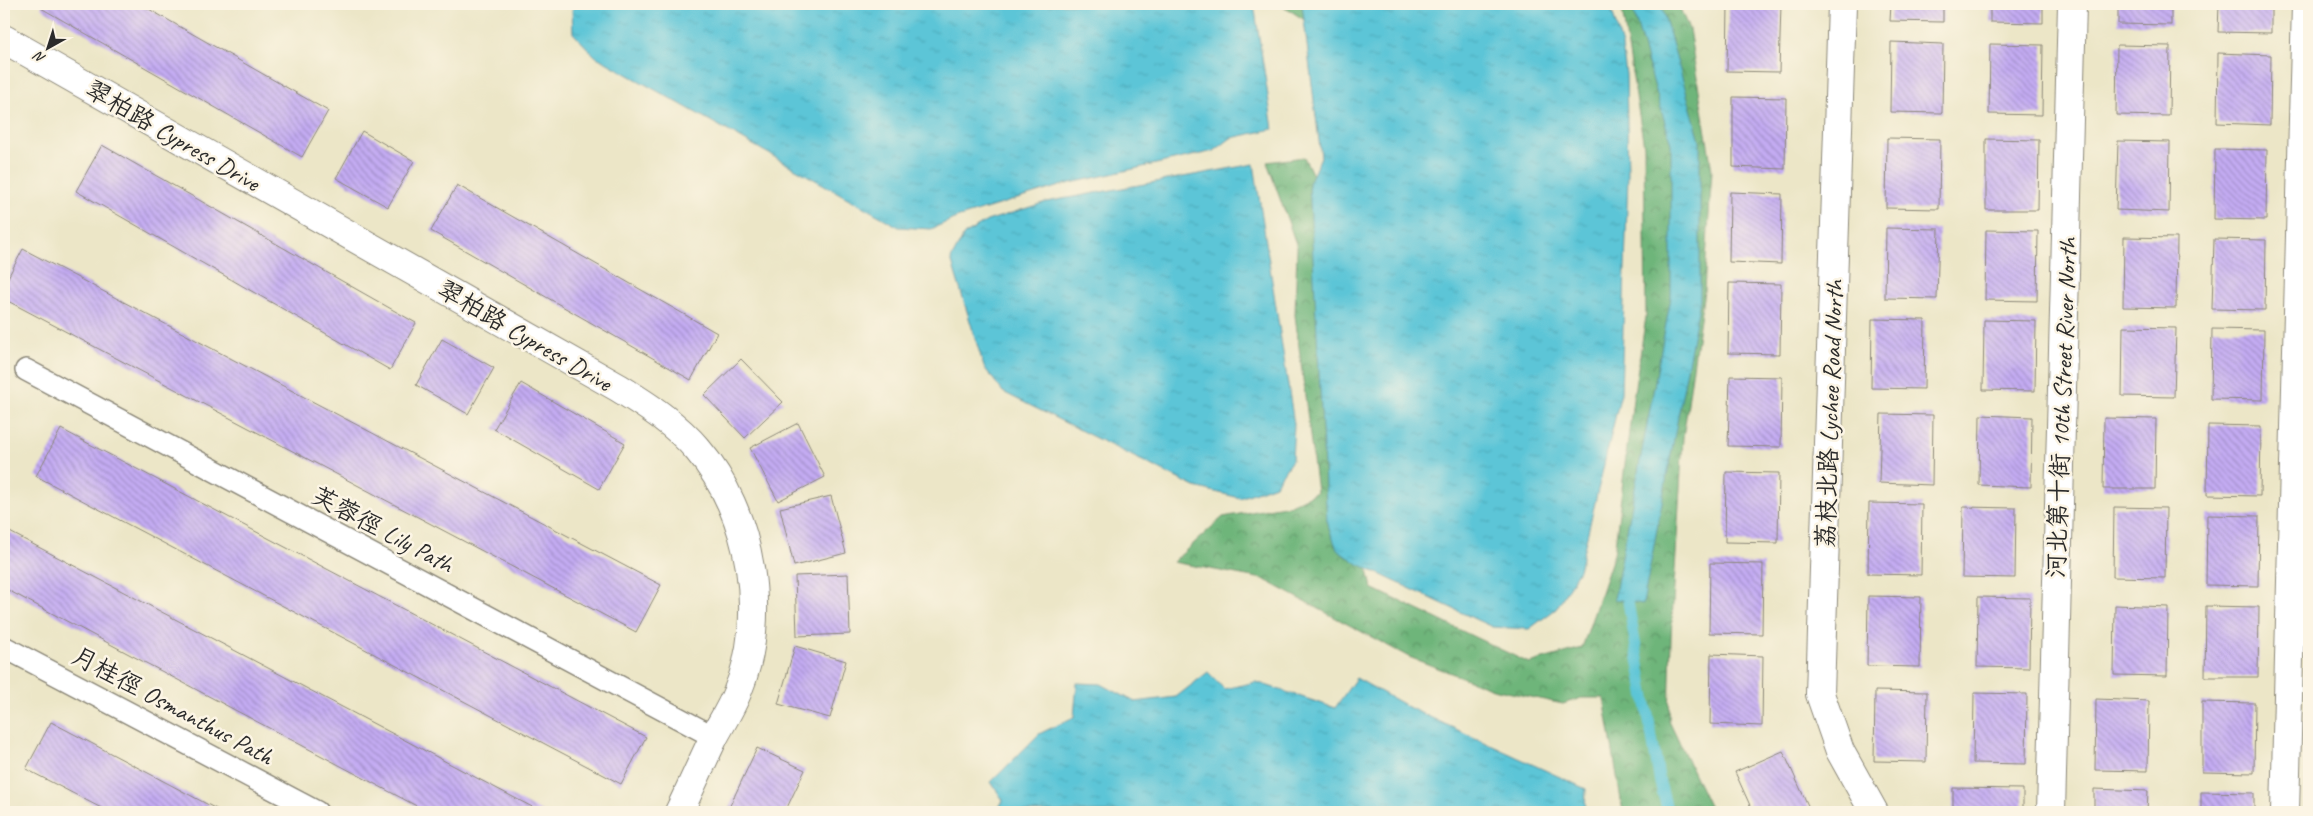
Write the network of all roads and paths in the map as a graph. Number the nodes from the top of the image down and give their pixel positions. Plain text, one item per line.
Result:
1 (1842, 4) edge
2 (2072, 4) edge
3 (2306, 4) edge
4 (4, 39) edge
5 (26, 370) dead end
6 (4, 647) edge
7 (714, 737) junction
8 (318, 812) edge
9 (679, 812) edge
10 (1874, 812) edge
11 (2051, 812) edge
12 (2285, 812) edge

1 - 10 street, 荔枝北路 Lychee Road North
2 - 11 street, 河北第十街 10th Street River North
3 - 12 street
4 - 7 street, 翠柏路 Cypress Drive
5 - 7 lane, 芙蓉徑 Lily Path
6 - 8 lane, 月桂徑 Osmanthus Path
7 - 9 street, 翠柏路 Cypress Drive

